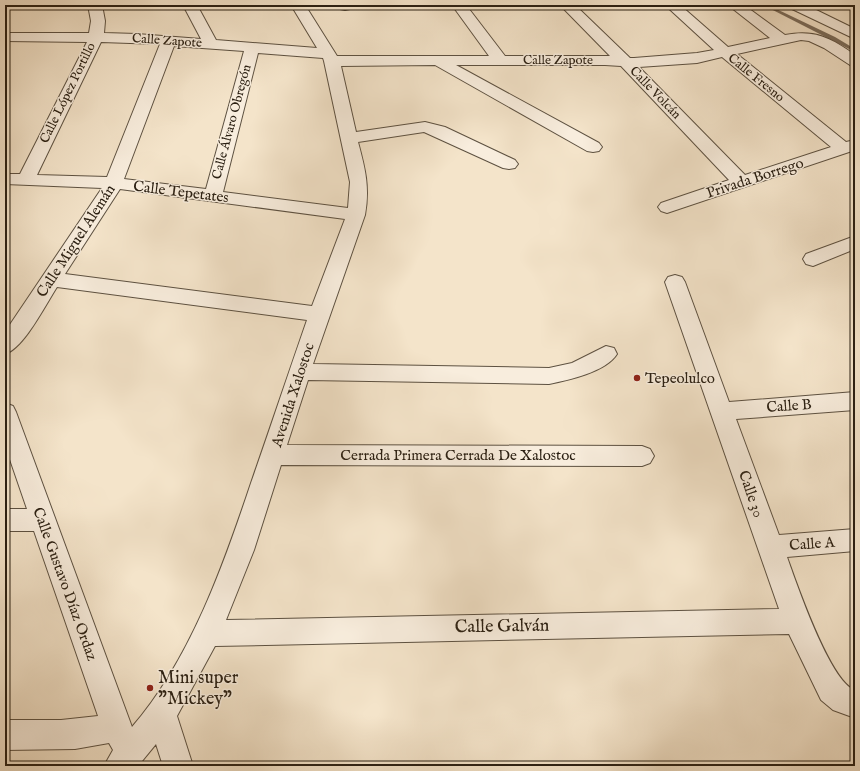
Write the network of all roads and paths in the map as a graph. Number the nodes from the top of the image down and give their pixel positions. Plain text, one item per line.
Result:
1 (95, 5) edge
2 (190, 5) edge
3 (298, 5) edge
4 (459, 5) edge
5 (567, 5) edge
6 (672, 5) edge
7 (735, 5) edge
8 (795, 5) edge
9 (855, 35) edge
10 (5, 37) edge
11 (96, 38) junction
12 (169, 40) junction
13 (782, 40) junction
14 (211, 44) junction
15 (252, 48) junction
16 (725, 52) junction
17 (330, 57) junction
18 (501, 61) junction
19 (440, 62) junction
20 (625, 62) junction
21 (855, 62) edge
22 (348, 138) junction
23 (593, 147) dead end
24 (849, 147) edge
25 (509, 164) dead end
26 (5, 179) edge
27 (26, 179) junction
28 (114, 183) junction
29 (742, 183) junction
30 (213, 195) junction
31 (667, 207) dead end
32 (356, 215) junction
33 (855, 242) edge
34 (813, 259) dead end
35 (50, 279) junction
36 (675, 282) dead end
37 (319, 314) junction
38 (5, 346) edge
39 (606, 354) dead end
40 (300, 372) junction
41 (855, 401) edge
42 (722, 411) junction
43 (5, 412) edge
44 (274, 455) junction
45 (642, 456) dead end
46 (5, 520) edge
47 (43, 520) junction
48 (855, 540) edge
49 (770, 547) junction
50 (797, 620) junction
51 (207, 633) junction
52 (848, 702) edge
53 (162, 715) junction
54 (116, 726) junction
55 (5, 735) edge
56 (125, 759) edge
57 (178, 766) edge

1 - 11 street, Calle López Portillo
2 - 14 street
3 - 17 street, Avenida Xalostoc
4 - 18 street
5 - 20 street, Calle Volcán
6 - 16 street, Calle Fresno
7 - 13 street
8 - 9 street
10 - 11 street, Calle Zapote
11 - 12 street, Calle Zapote
11 - 27 street, Calle López Portillo
12 - 14 street, Calle Zapote
12 - 28 street, Calle Miguel Alemán
13 - 16 street, Calle Zapote
13 - 21 street, Calle Zapote
14 - 15 street, Calle Zapote
15 - 17 street, Calle Zapote
15 - 30 street, Calle Álvaro Obregón
16 - 20 street, Calle Zapote
16 - 24 street, Calle Fresno
17 - 19 street, Calle Zapote
17 - 22 street, Avenida Xalostoc
18 - 19 street, Calle Zapote
18 - 20 street, Calle Zapote
19 - 23 street
20 - 29 street, Calle Volcán
22 - 25 street
22 - 32 street, Avenida Xalostoc
24 - 29 street, Privada Borrego
26 - 27 street, Calle Tepetates
27 - 28 street, Calle Tepetates
28 - 30 street, Calle Tepetates
28 - 35 street, Calle Miguel Alemán
29 - 31 street, Privada Borrego
30 - 32 street, Calle Tepetates
32 - 37 street, Avenida Xalostoc
33 - 34 street
35 - 37 street
35 - 38 street, Calle Miguel Alemán
36 - 42 street, Calle 30
37 - 40 street, Avenida Xalostoc
39 - 40 street
40 - 44 street, Avenida Xalostoc
41 - 42 street, Calle B
42 - 49 street, Calle 30
43 - 47 street, Calle Gustavo Díaz Ordaz
44 - 45 street, Cerrada Primera Cerrada De Xalostoc
44 - 51 street, Avenida Xalostoc
46 - 47 street
47 - 54 street, Calle Gustavo Díaz Ordaz
48 - 49 street, Calle A
49 - 50 street, Calle 30
50 - 51 street, Calle Galván
50 - 52 street, Calle 30
51 - 53 street, Avenida Xalostoc
53 - 56 street, Avenida Xalostoc
53 - 57 street
54 - 55 street
54 - 56 street, Calle Gustavo Díaz Ordaz

